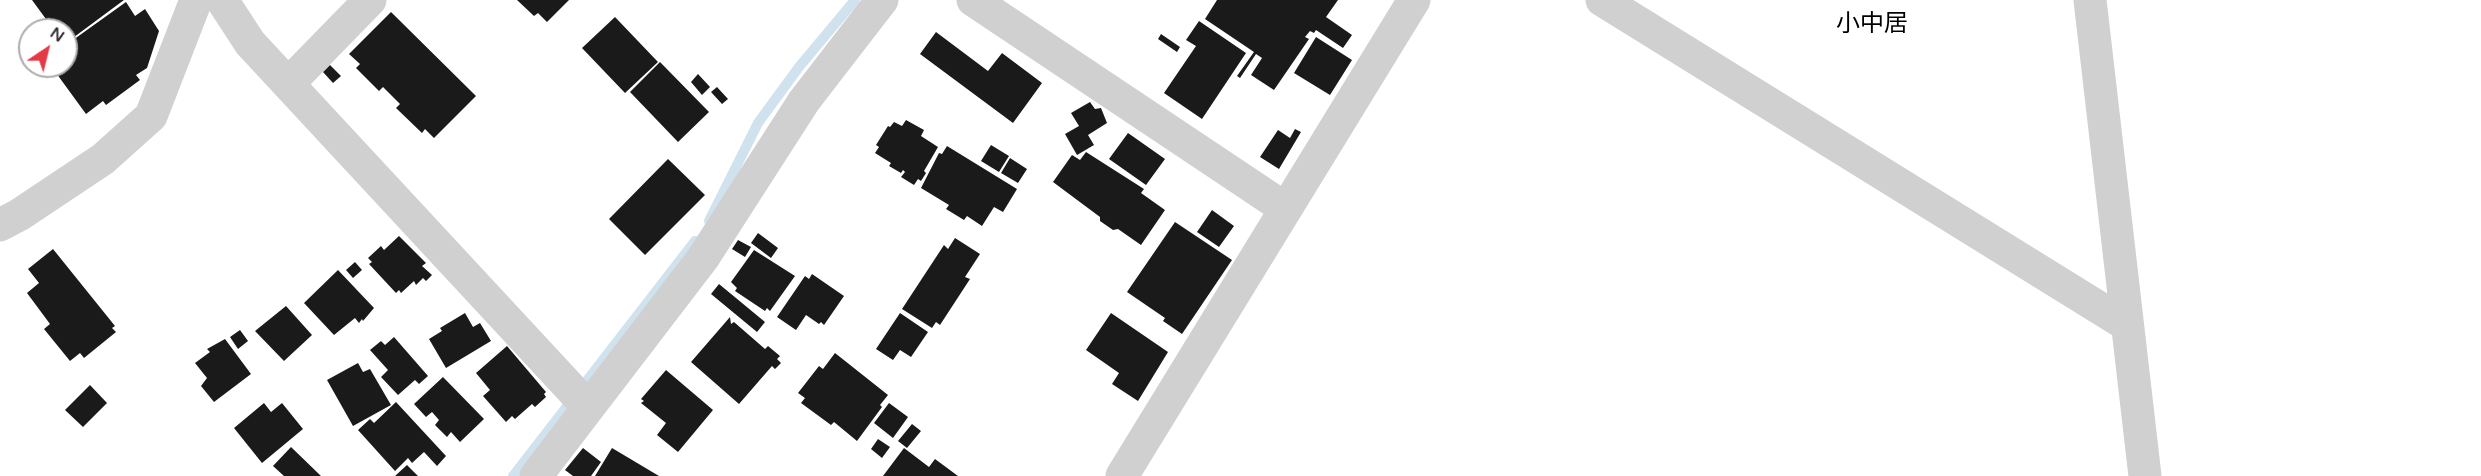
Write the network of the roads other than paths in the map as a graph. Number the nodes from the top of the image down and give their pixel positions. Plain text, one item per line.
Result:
1 (196, 0) edge
2 (222, 0) edge
3 (370, 0) edge
4 (882, 0) edge
5 (973, 0) edge
6 (1414, 0) edge
7 (1602, 0) edge
8 (2090, 0) edge
9 (288, 84) junction
10 (1286, 209) junction
11 (0, 225) edge
12 (2127, 325) junction
13 (588, 407) junction
14 (536, 476) edge
15 (1122, 476) edge
16 (2145, 476) edge

1 - 11 street
2 - 9 street
3 - 9 street
4 - 13 street
5 - 10 street
6 - 10 street
7 - 12 street
8 - 12 street
9 - 13 street
10 - 15 street
12 - 16 street
13 - 14 street

